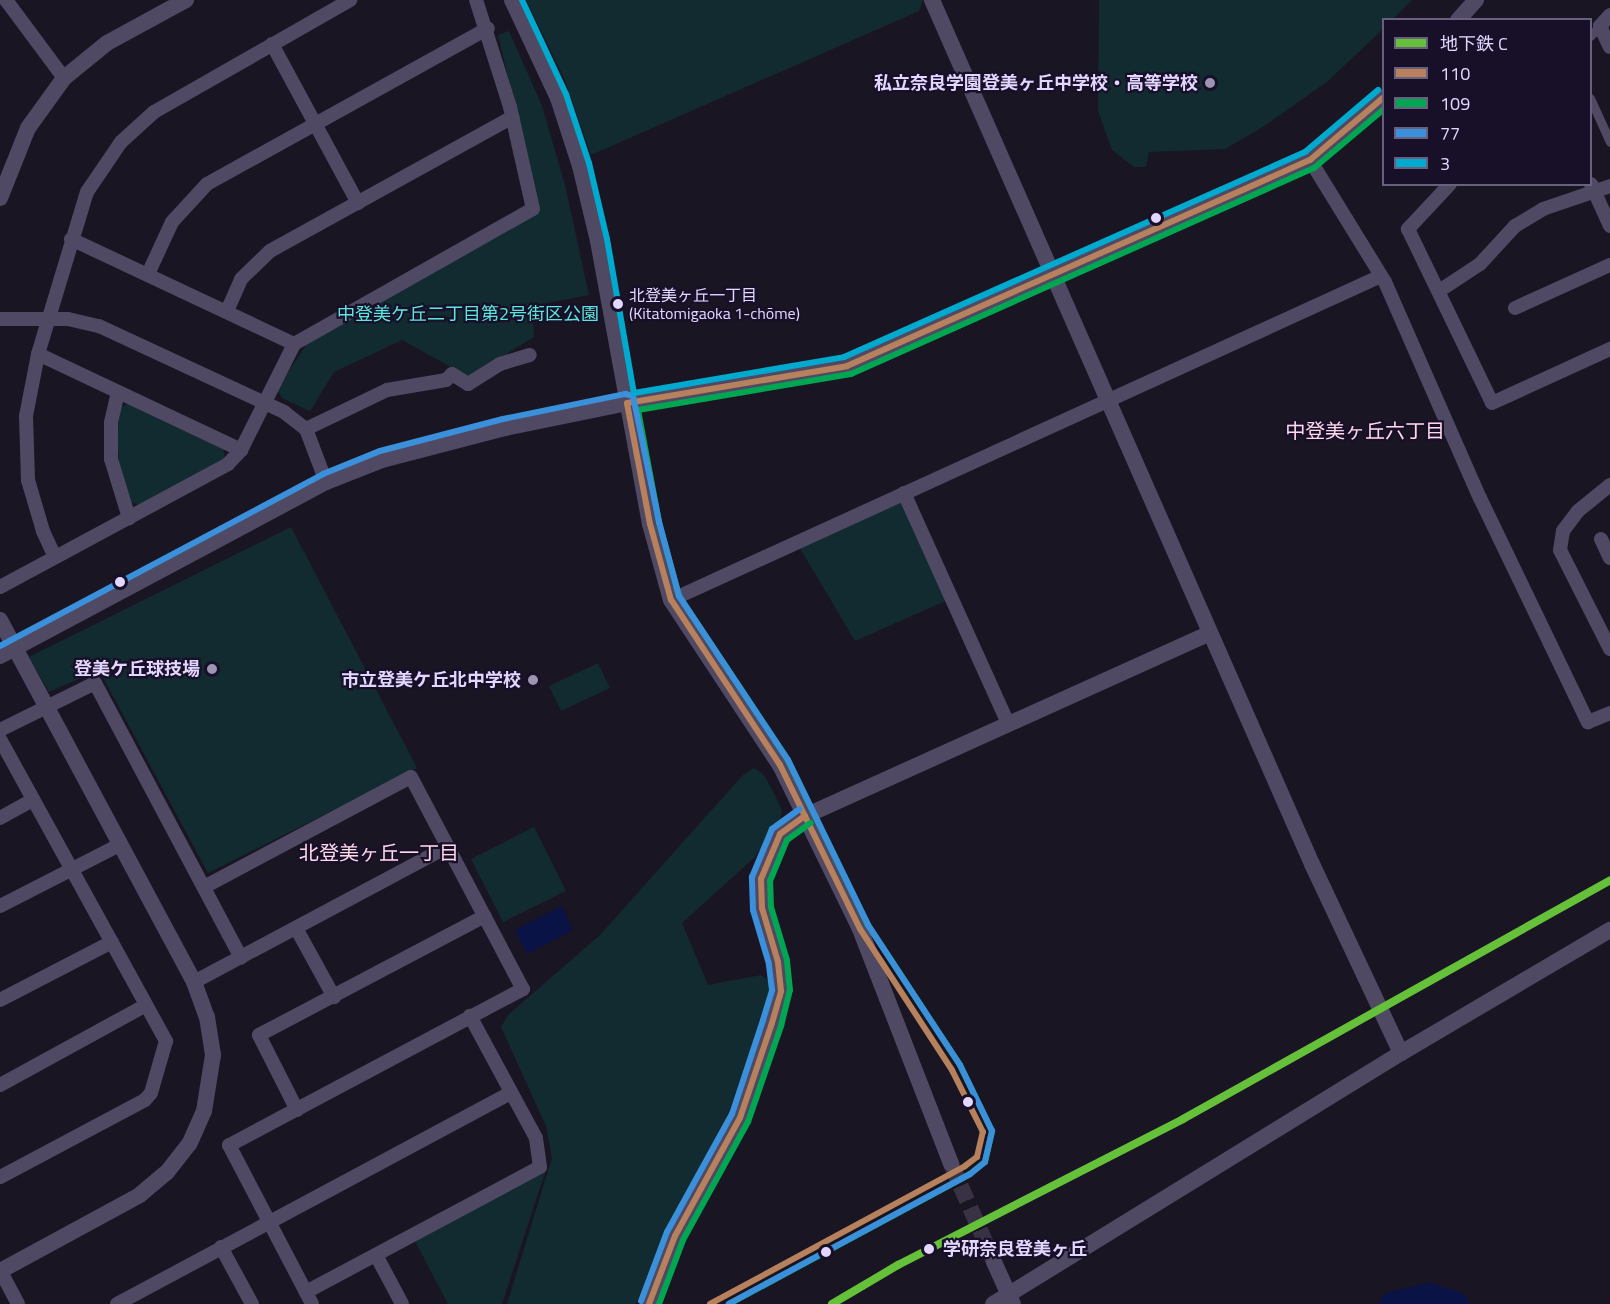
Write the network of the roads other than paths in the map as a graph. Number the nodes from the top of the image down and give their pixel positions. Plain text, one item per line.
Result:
1 (6, 0) edge
2 (186, 0) edge
3 (350, 0) edge
4 (476, 0) edge
5 (512, 0) edge
6 (932, 0) edge
7 (1476, 0) edge
8 (1610, 15) edge
9 (1460, 18) edge
10 (488, 28) junction
11 (1595, 31) edge
12 (272, 44) junction
13 (1610, 47) edge
14 (64, 78) junction
15 (1382, 98) edge
16 (1592, 102) edge
17 (513, 117) junction
18 (315, 123) junction
19 (1610, 142) edge
20 (1310, 160) junction
21 (1448, 186) edge
22 (1610, 186) edge
23 (1592, 188) edge
24 (0, 198) edge
25 (358, 203) junction
26 (1610, 226) edge
27 (71, 239) junction
28 (1610, 265) edge
29 (148, 274) junction
30 (1381, 276) junction
31 (1053, 277) junction
32 (1439, 291) junction
33 (1515, 308) dead end
34 (227, 310) junction
35 (0, 319) edge
36 (49, 319) junction
37 (294, 344) junction
38 (1610, 349) edge
39 (38, 354) junction
40 (530, 354) dead end
41 (118, 392) junction
42 (1109, 402) junction
43 (627, 403) junction
44 (263, 405) junction
45 (306, 429) junction
46 (241, 450) junction
47 (326, 482) junction
48 (1610, 485) edge
49 (904, 493) junction
50 (129, 518) junction
51 (1601, 539) dead end
52 (55, 557) junction
53 (1610, 558) edge
54 (0, 587) edge
55 (671, 600) junction
56 (0, 620) edge
57 (1210, 633) junction
58 (1610, 649) edge
59 (8, 652) edge
60 (48, 705) junction
61 (1610, 712) edge
62 (1008, 723) junction
63 (0, 730) edge
64 (0, 739) edge
65 (33, 800) junction
66 (805, 816) junction
67 (0, 818) edge
68 (120, 845) junction
69 (447, 847) junction
70 (72, 867) junction
71 (204, 886) junction
72 (0, 906) edge
73 (485, 916) junction
74 (296, 928) junction
75 (1610, 930) edge
76 (112, 942) junction
77 (241, 958) junction
78 (194, 982) junction
79 (334, 997) junction
80 (0, 1000) edge
81 (146, 1005) junction
82 (470, 1016) junction
83 (1401, 1053) junction
84 (0, 1085) edge
85 (512, 1093) junction
86 (297, 1110) junction
87 (951, 1164) tunnel mouth
88 (0, 1177) edge
89 (268, 1222) junction
90 (221, 1247) junction
91 (376, 1255) junction
92 (994, 1262) tunnel mouth
93 (0, 1270) edge
94 (309, 1298) edge
95 (132, 1300) edge
96 (18, 1304) edge
97 (117, 1304) edge
98 (252, 1304) edge
99 (402, 1304) edge
100 (649, 1304) edge
101 (993, 1304) edge
102 (1013, 1304) edge

1 - 14 street
2 - 14 street
3 - 12 street
4 - 10 street
5 - 43 street
6 - 31 street
7 - 9 street
8 - 11 street
10 - 17 street
10 - 18 street
11 - 13 street
12 - 18 street
12 - 27 street
14 - 24 street
15 - 20 street
16 - 19 street
17 - 25 street
17 - 37 street
18 - 25 street
18 - 29 street
20 - 30 street
20 - 31 street
21 - 32 street
22 - 23 street
23 - 26 street
23 - 32 street
25 - 34 street
27 - 29 street
27 - 36 street
28 - 33 street
29 - 34 street
30 - 42 street
30 - 61 street
31 - 42 street
31 - 43 street
32 - 38 street
34 - 37 street
35 - 36 street
36 - 39 street
36 - 44 street
37 - 44 street
39 - 41 street
39 - 52 street
40 - 45 street
41 - 46 street
41 - 50 street
42 - 49 street
42 - 57 street
43 - 47 street
43 - 55 street
44 - 45 street
44 - 46 street
45 - 47 street
46 - 50 street
47 - 59 street
48 - 58 street
49 - 55 street
49 - 62 street
50 - 52 street
51 - 53 street
52 - 54 street
55 - 66 street
56 - 59 street
57 - 62 street
57 - 83 street
59 - 60 street
60 - 63 street
60 - 68 street
60 - 71 street
62 - 66 street
64 - 65 street
65 - 67 street
65 - 70 street
66 - 87 street
66 - 100 street
68 - 70 street
68 - 78 street
69 - 71 street
69 - 73 street
69 - 74 street
70 - 72 street
70 - 76 street
71 - 77 street
73 - 79 street
73 - 82 street
74 - 77 street
74 - 79 street
75 - 83 street
76 - 80 street
76 - 81 street
77 - 78 street
78 - 93 street
79 - 86 street
81 - 84 street
81 - 88 street
82 - 85 street
82 - 86 street
83 - 101 street
85 - 89 street
85 - 91 street
86 - 89 street
89 - 90 street
89 - 94 street
90 - 95 street
90 - 98 street
91 - 94 street
91 - 99 street
92 - 102 street
93 - 96 street
95 - 97 street

